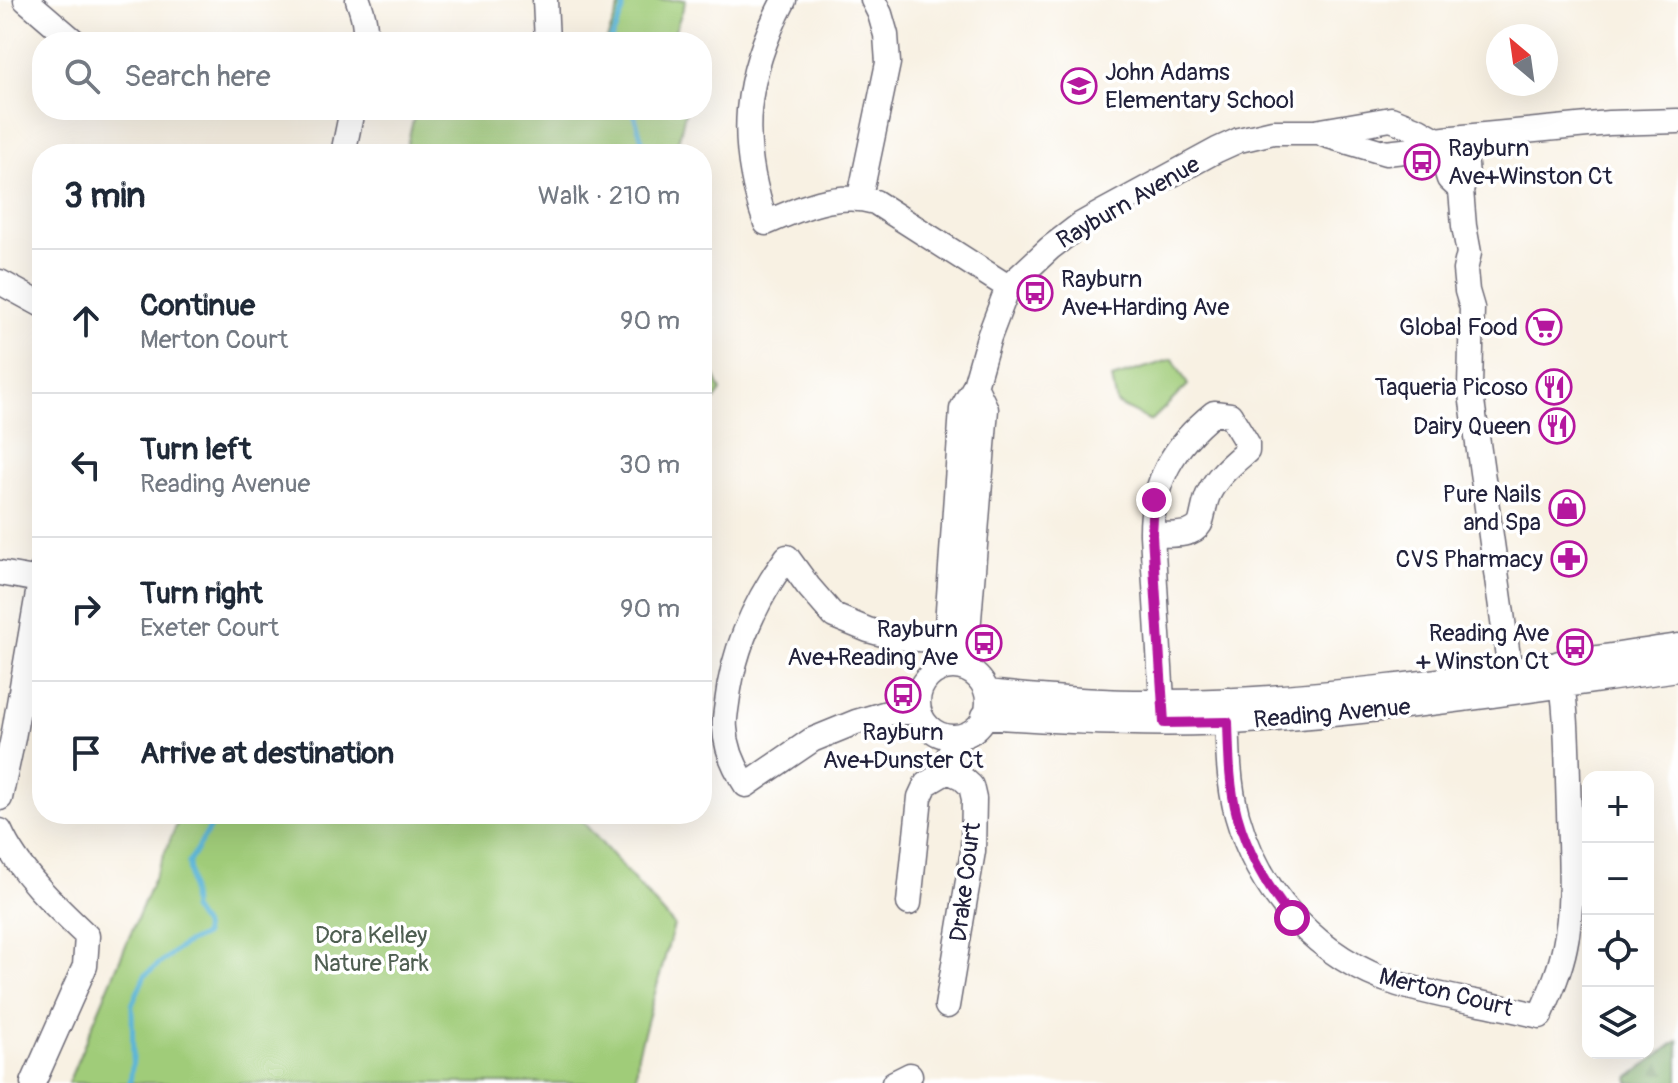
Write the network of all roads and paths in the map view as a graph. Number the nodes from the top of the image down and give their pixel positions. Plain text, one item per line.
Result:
1 (26, 0) edge
2 (358, 0) edge
3 (545, 0) edge
4 (784, 0) edge
5 (873, 0) edge
6 (63, 32) edge
7 (366, 32) edge
8 (547, 32) edge
9 (350, 120) edge
10 (1678, 121) edge
11 (1315, 132) junction
12 (1463, 137) junction
13 (1437, 140) junction
14 (345, 144) edge
15 (1461, 190) junction
16 (860, 197) junction
17 (0, 282) edge
18 (1008, 287) junction
19 (32, 300) edge
20 (975, 386) junction
21 (1152, 535) junction
22 (0, 573) edge
23 (32, 575) edge
24 (32, 627) edge
25 (945, 641) junction
26 (1678, 646) edge
27 (954, 668) junction
28 (1678, 669) edge
29 (1561, 674) junction
30 (1511, 681) junction
31 (986, 704) junction
32 (919, 711) junction
33 (1228, 711) junction
34 (1163, 713) junction
35 (951, 737) junction
36 (948, 771) junction
37 (0, 798) edge
38 (0, 831) edge
39 (909, 903) dead end
40 (947, 1006) dead end
41 (33, 1083) edge

1 - 6 street
2 - 7 street
3 - 8 street
4 - 16 street
5 - 16 street
9 - 14 street
10 - 12 street, Rayburn Avenue
11 - 13 street, Rayburn Avenue
11 - 13 street, Rayburn Avenue
11 - 18 street, Rayburn Avenue
12 - 13 street, Rayburn Avenue
12 - 15 street
13 - 15 street
15 - 30 street
16 - 18 street
17 - 19 street
18 - 20 street, Rayburn Avenue
20 - 25 street, Rayburn Avenue
20 - 27 street
21 - 21 street
21 - 34 street
22 - 23 street
24 - 37 street
25 - 27 street, Rayburn Avenue
25 - 32 street
26 - 29 street, Reading Avenue
27 - 31 street
27 - 32 street
28 - 29 street, Reading Avenue
29 - 30 street, Reading Avenue
29 - 33 street, Merton Court
30 - 33 street, Reading Avenue
31 - 34 street, Reading Avenue
31 - 35 street
32 - 35 street
33 - 34 street, Reading Avenue
35 - 36 street
36 - 39 street
36 - 40 street, Drake Court
38 - 41 street

